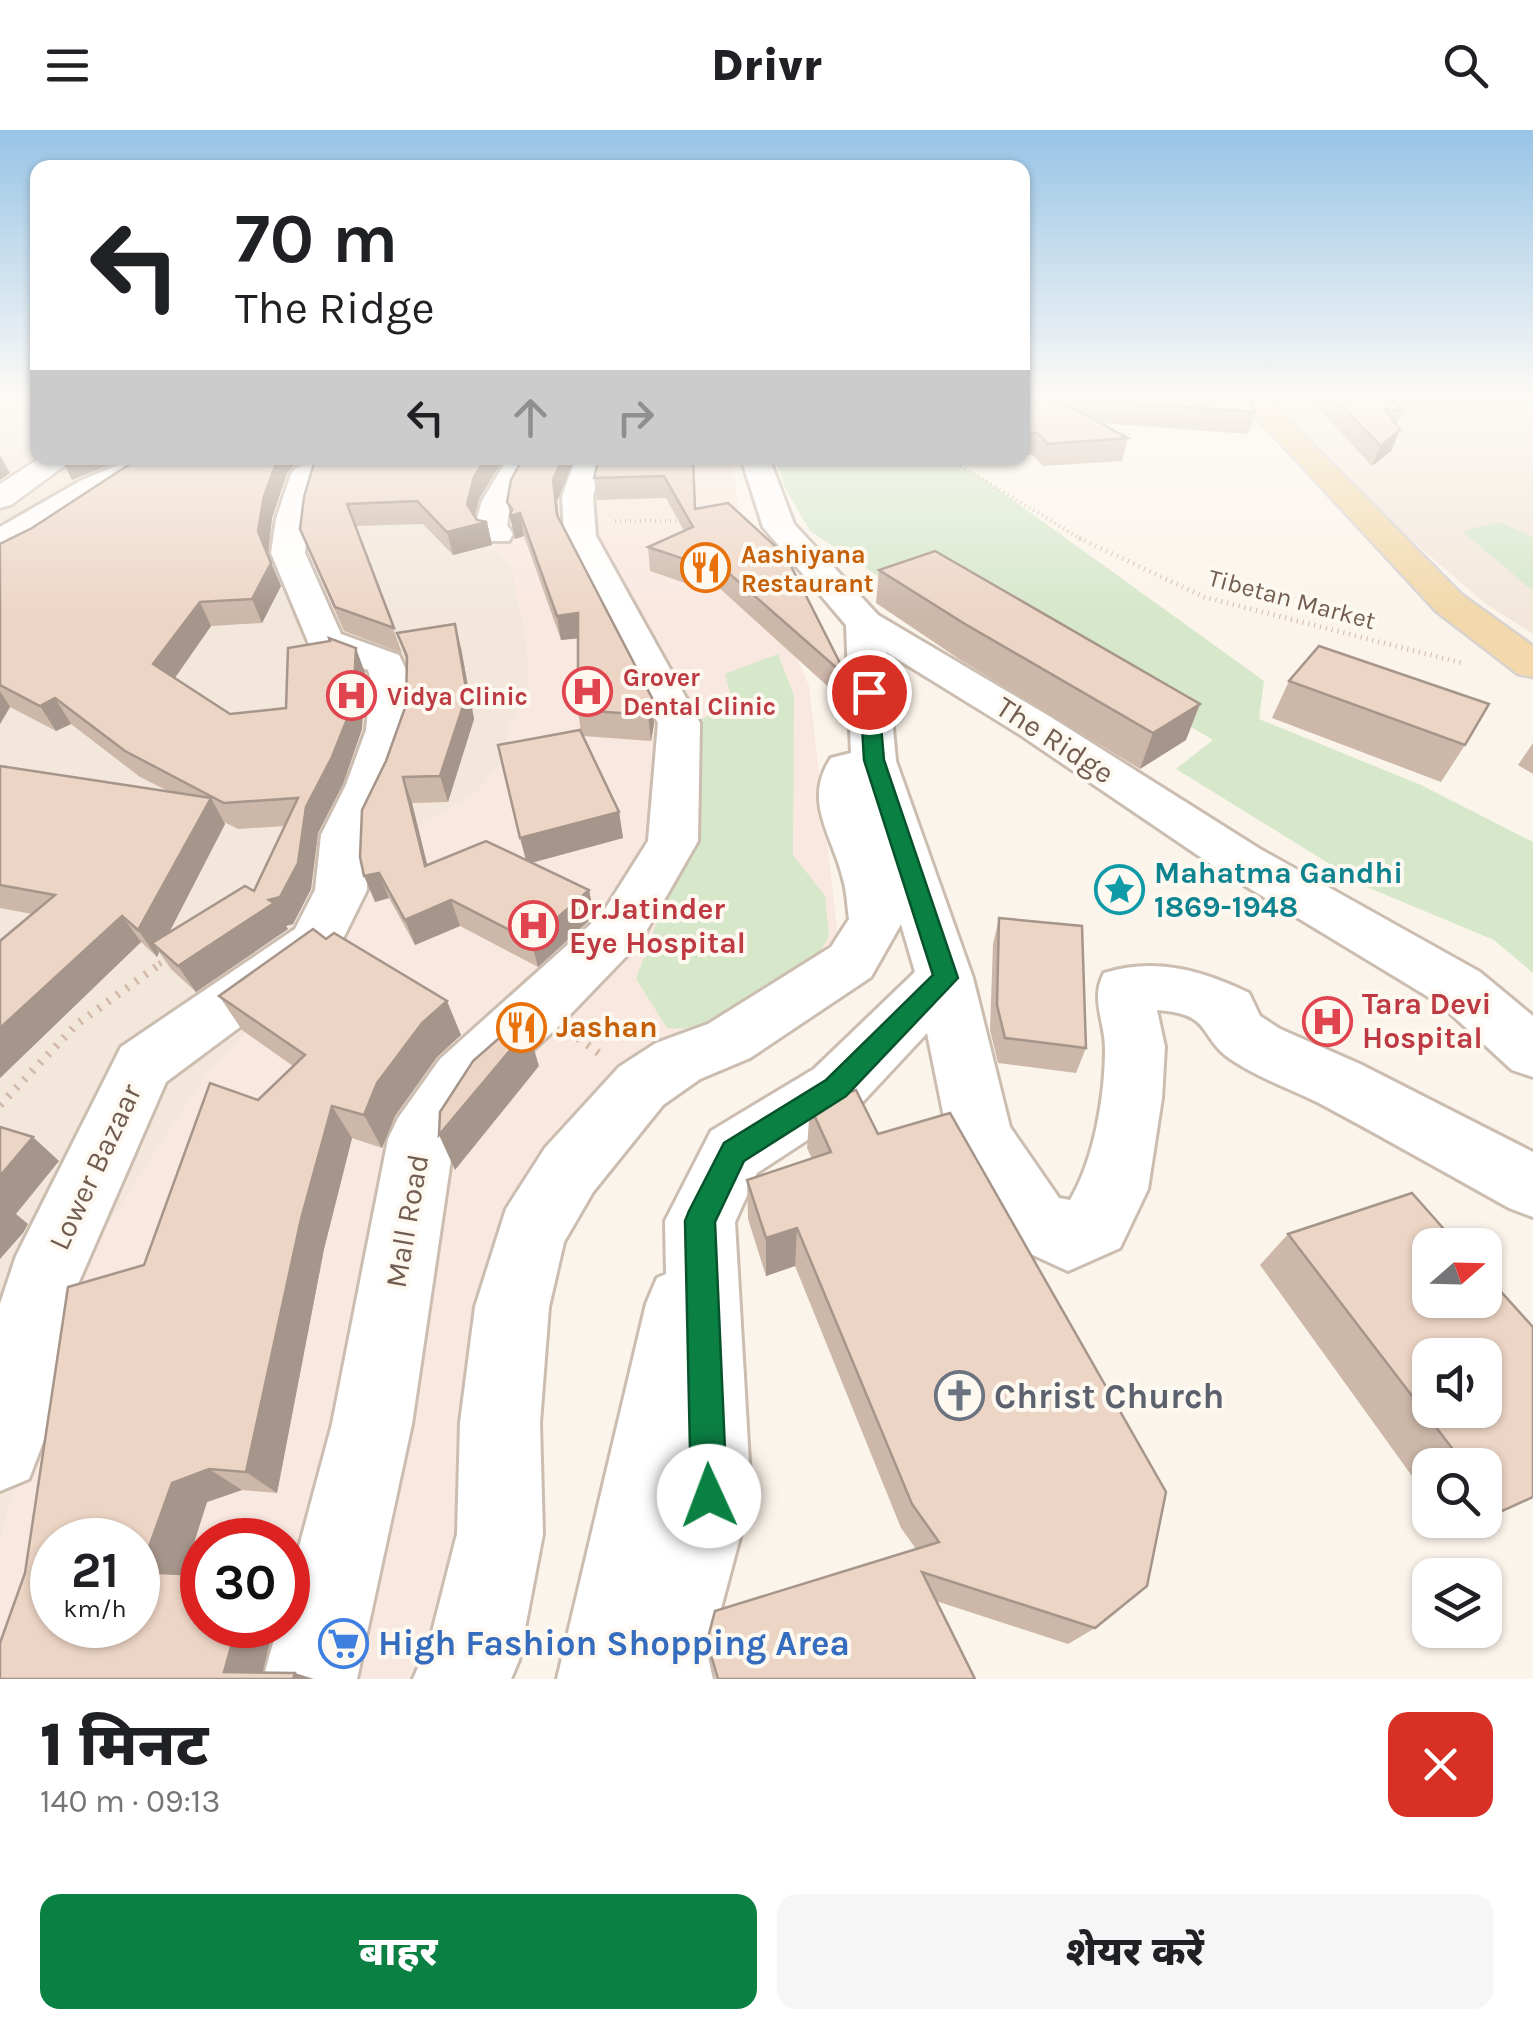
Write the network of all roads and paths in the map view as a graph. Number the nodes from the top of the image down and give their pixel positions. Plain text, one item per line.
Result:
1 (42, 470) edge
2 (130, 470) edge
3 (317, 470) edge
4 (515, 470) edge
5 (583, 470) edge
6 (758, 470) edge
7 (968, 470) edge
8 (1321, 470) edge
9 (0, 498) edge
10 (577, 521) junction
11 (688, 521) edge
12 (497, 534) dead end
13 (0, 540) edge
14 (865, 623) junction
15 (1533, 664) edge
16 (1477, 668) dead end
17 (874, 760) junction
18 (176, 954) edge
19 (946, 978) junction
20 (540, 1008) junction
21 (1533, 1052) edge
22 (641, 1086) junction
23 (0, 1105) edge
24 (1533, 1186) edge
25 (700, 1221) junction
26 (0, 1450) edge
27 (310, 1679) edge
28 (460, 1679) edge
29 (604, 1679) edge
30 (666, 1679) edge

1 - 9 main road
2 - 13 street
3 - 26 street, Lower Bazaar
4 - 12 street
5 - 10 street, Mall Road
6 - 14 street, The Ridge
7 - 16 path, Tibetan Market
8 - 15 main road
10 - 11 path
10 - 20 street, Mall Road
14 - 17 street
14 - 21 street, The Ridge
17 - 19 street
17 - 22 street
18 - 23 path
19 - 24 street
19 - 25 street
20 - 22 path
20 - 27 street, Mall Road
22 - 28 street
25 - 29 street
25 - 30 street

